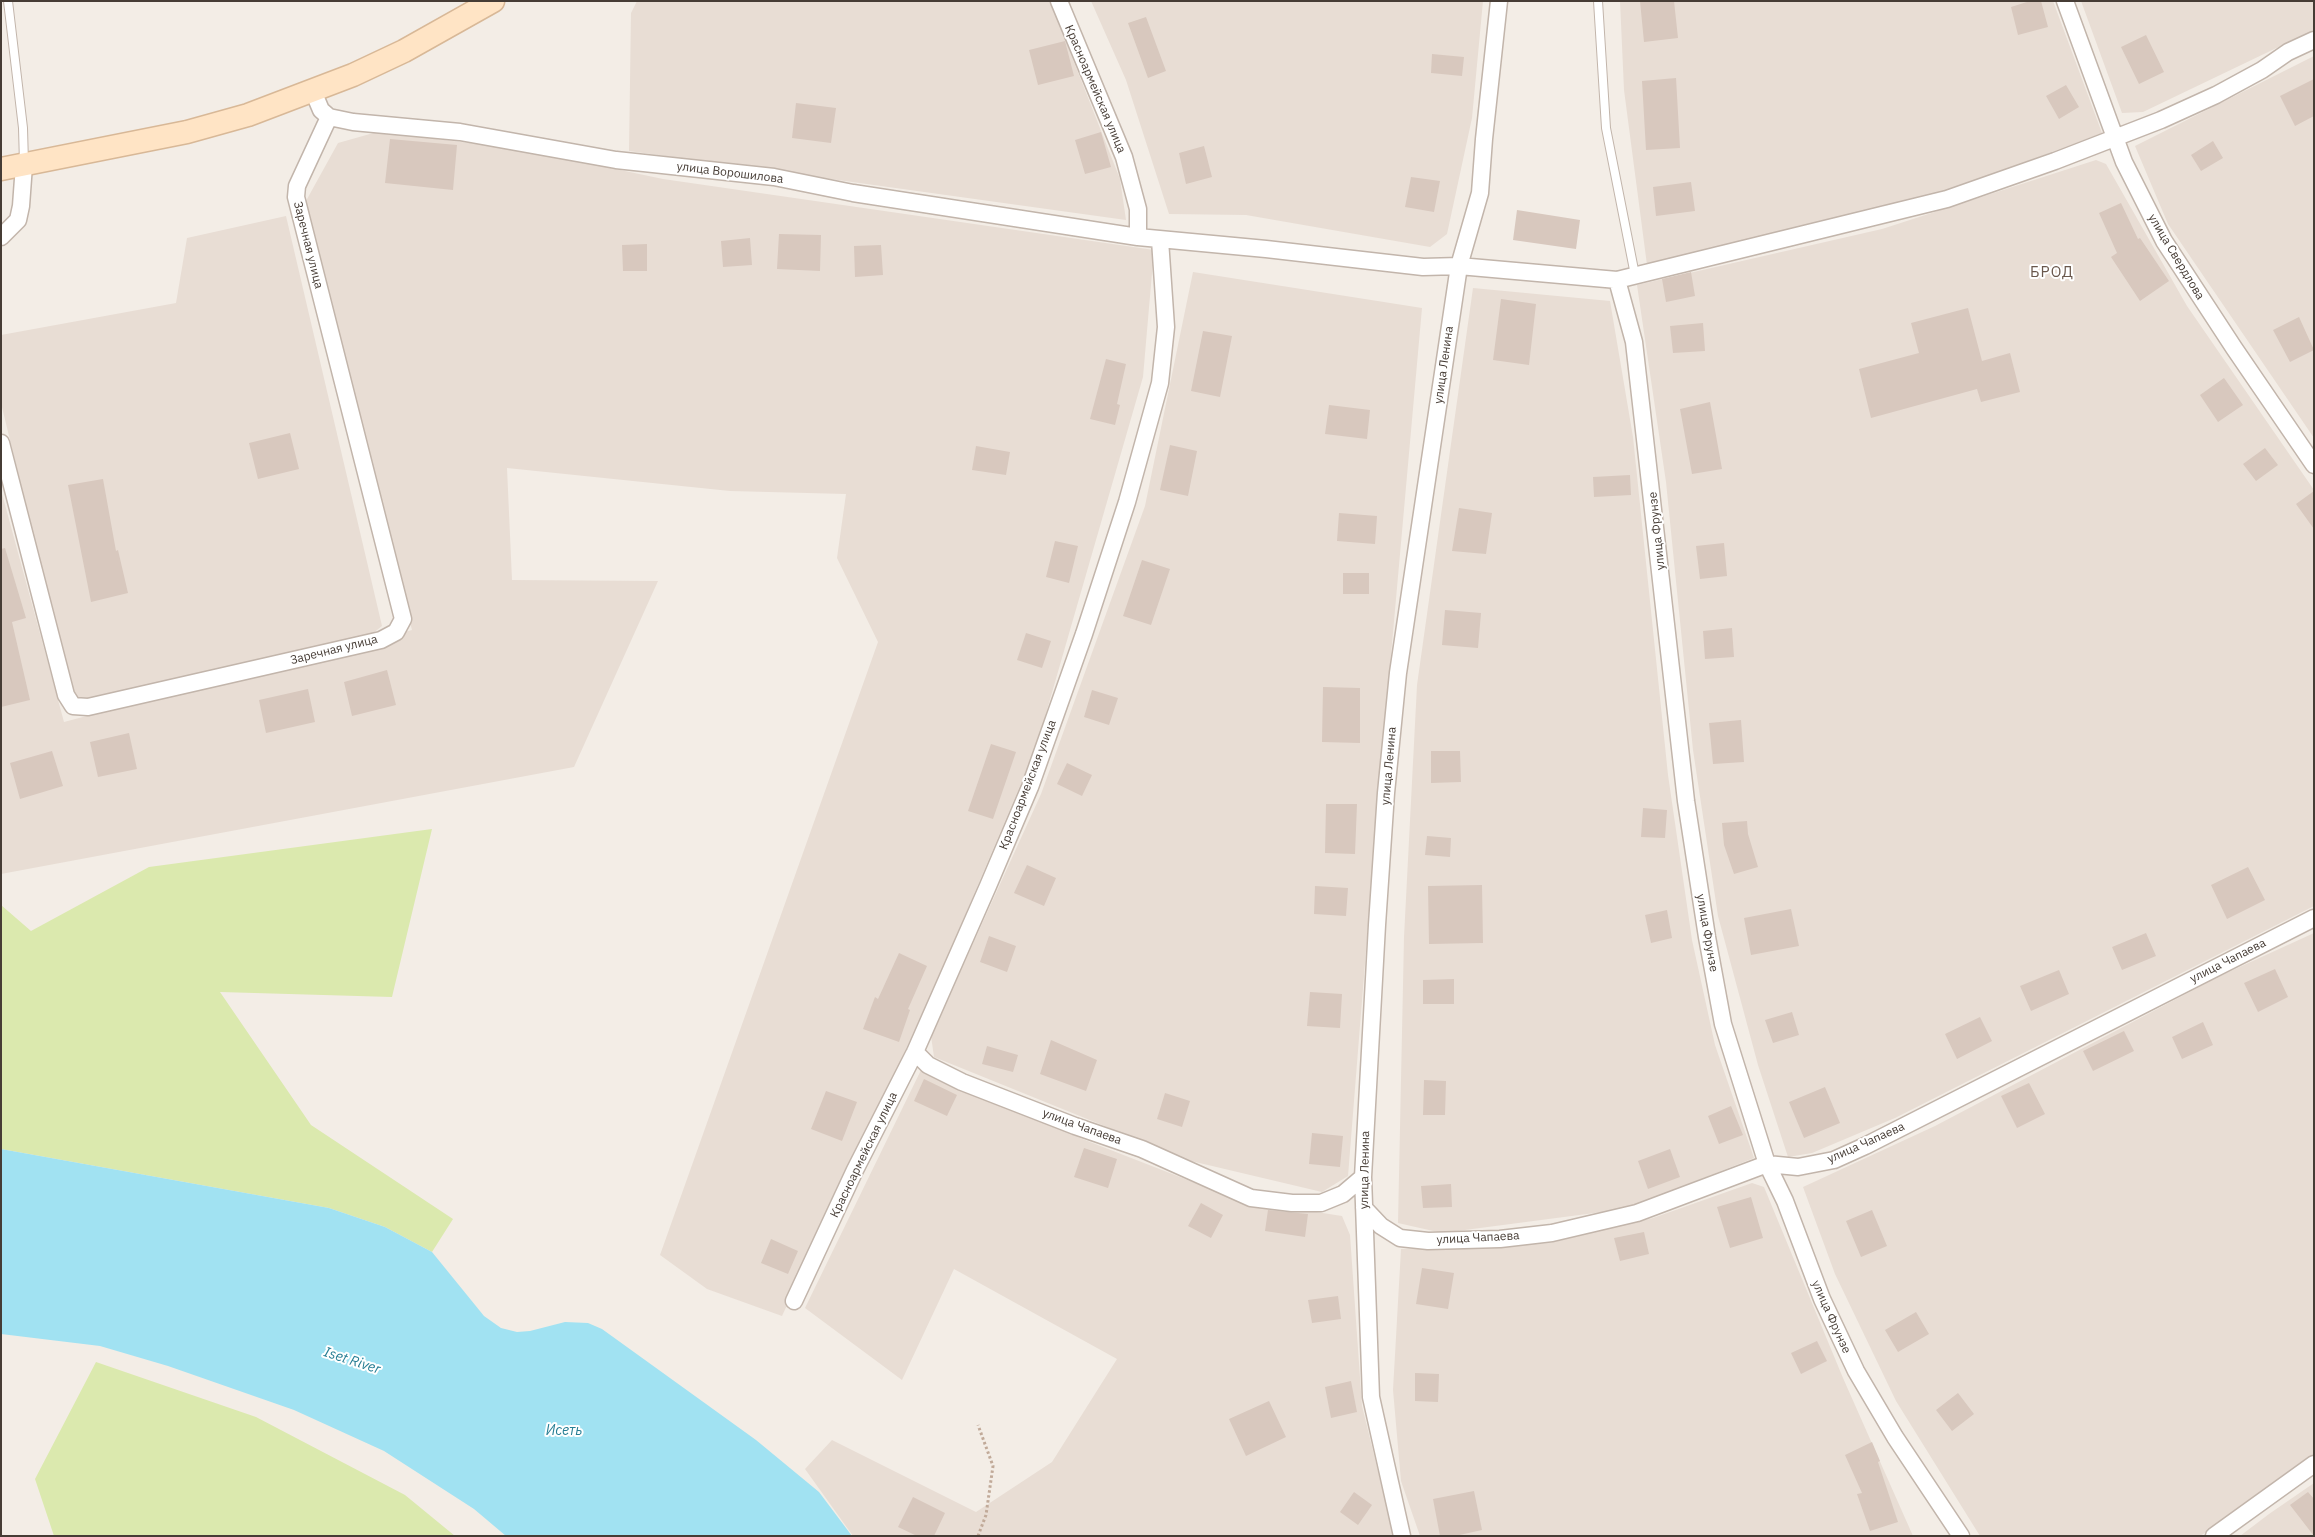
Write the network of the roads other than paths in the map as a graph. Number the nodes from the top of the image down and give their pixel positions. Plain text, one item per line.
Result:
1 (8, 1) edge
2 (493, 1) edge
3 (1059, 1) edge
4 (1499, 1) edge
5 (1598, 1) edge
6 (2065, 1) edge
7 (2314, 40) edge
8 (313, 91) junction
9 (329, 117) junction
10 (2115, 138) junction
11 (24, 165) junction
12 (1, 169) edge
13 (1, 237) edge
14 (1138, 237) junction
15 (1160, 240) junction
16 (1459, 266) junction
17 (1634, 275) junction
18 (1617, 280) junction
19 (1, 442) edge
20 (2314, 465) edge
21 (2314, 918) edge
22 (915, 1052) junction
23 (1767, 1164) junction
24 (1363, 1177) junction
25 (1364, 1208) junction
26 (794, 1302) dead end
27 (2314, 1464) edge
28 (1402, 1536) edge
29 (1961, 1536) edge
30 (2214, 1536) edge

1 - 11 lane
2 - 8 main road
3 - 14 street, Красноармейская улица
4 - 16 street, улица Ленина
5 - 17 lane
6 - 10 street, улица Свердлова
7 - 10 street
8 - 9 street
8 - 11 main road
9 - 14 street, улица Ворошилова
9 - 19 street, Заречная улица
10 - 17 street
10 - 20 street, улица Свердлова
11 - 12 main road
11 - 13 street
14 - 15 street, улица Ворошилова
15 - 16 street, улица Ворошилова
15 - 22 street, Красноармейская улица
16 - 18 street, улица Ворошилова
16 - 24 street, улица Ленина
17 - 18 street
18 - 23 street, улица Фрунзе
21 - 23 street, улица Чапаева
22 - 24 street, улица Чапаева
22 - 26 street, Красноармейская улица
23 - 25 street, улица Чапаева
23 - 29 street, улица Фрунзе
24 - 25 street, улица Ленина
25 - 28 street, улица Ленина
27 - 30 street

